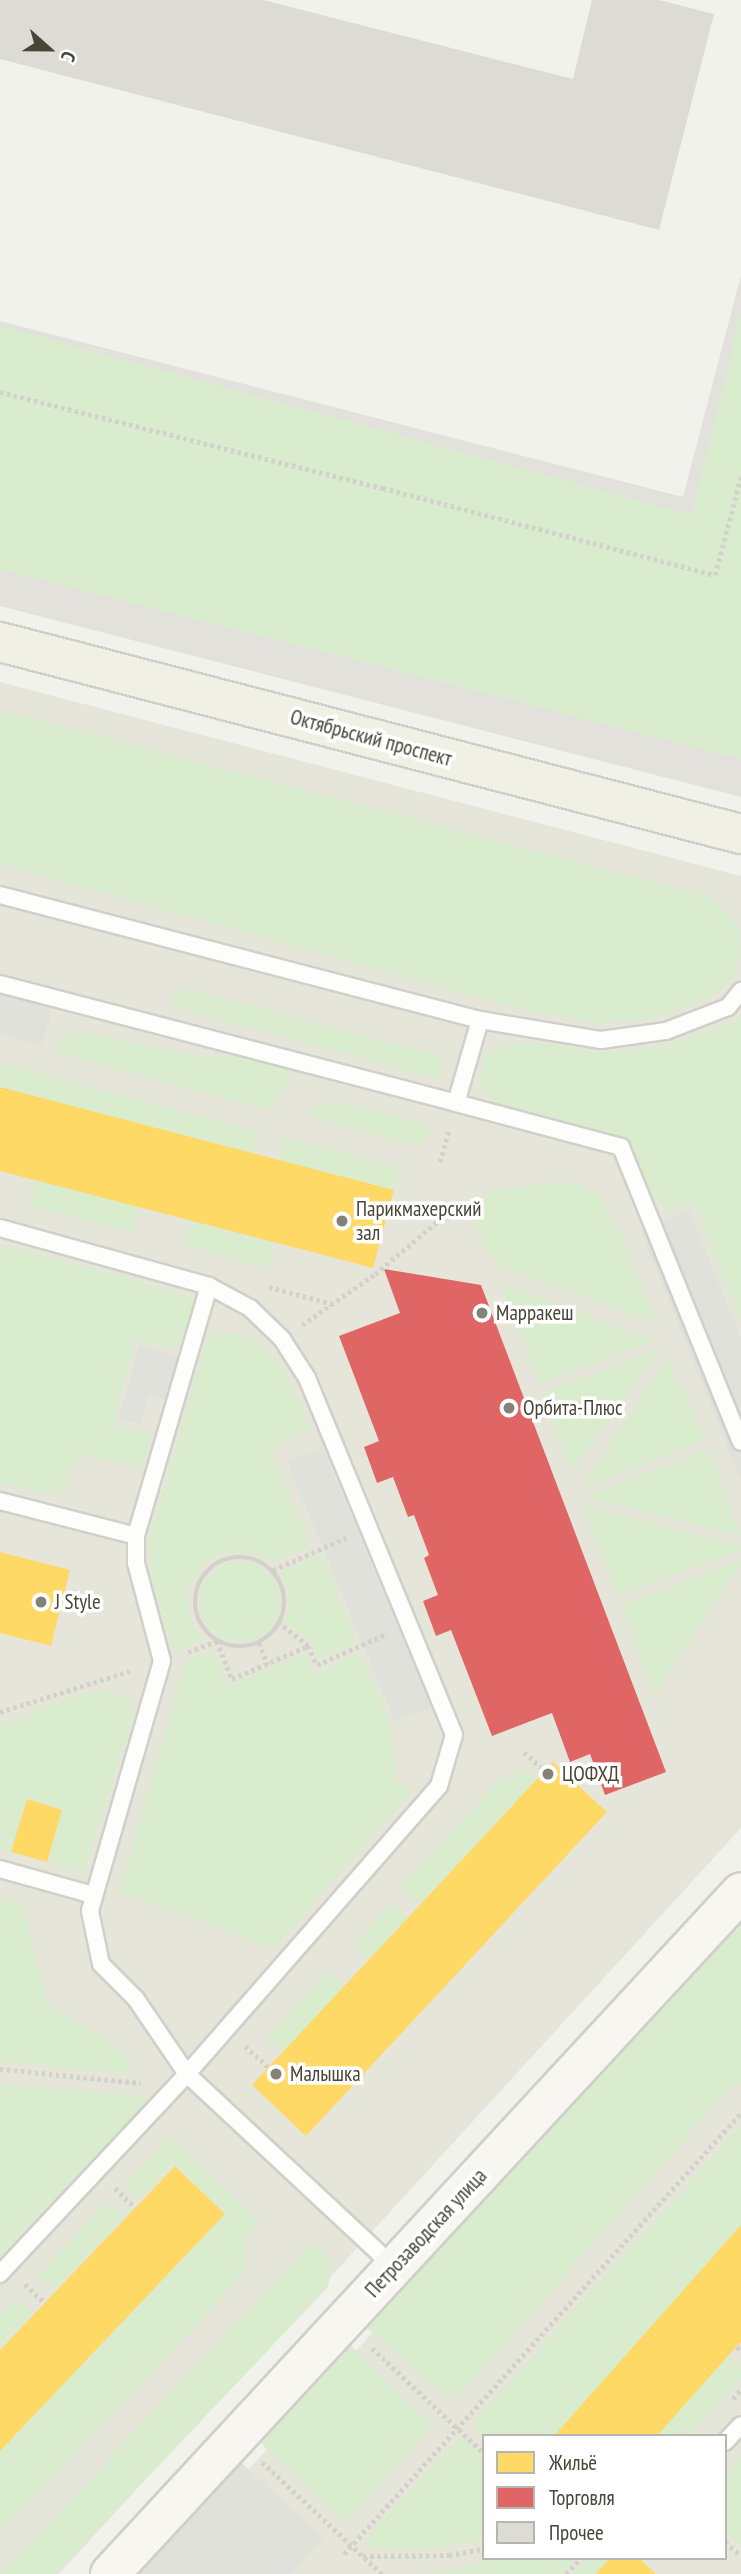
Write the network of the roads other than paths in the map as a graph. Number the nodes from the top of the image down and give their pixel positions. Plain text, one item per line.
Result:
1 (0, 642) edge
2 (741, 834) edge
3 (0, 895) edge
4 (0, 984) edge
5 (741, 991) edge
6 (480, 1020) junction
7 (456, 1103) junction
8 (0, 1228) edge
9 (209, 1286) junction
10 (741, 1441) edge
11 (0, 1501) edge
12 (136, 1536) junction
13 (0, 1869) edge
14 (741, 1892) edge
15 (93, 1895) junction
16 (187, 2074) junction
17 (394, 2267) junction
18 (0, 2274) edge
19 (741, 2425) edge
20 (727, 2440) edge
21 (110, 2574) edge

1 - 2 main road, Октябрьский проспект
3 - 6 lane
4 - 7 lane
5 - 6 lane
6 - 7 lane
7 - 10 lane
8 - 9 lane
9 - 12 lane
9 - 16 lane
11 - 12 lane
12 - 15 lane
13 - 15 lane
14 - 17 street, Петрозаводская улица
15 - 16 lane
16 - 17 lane
16 - 18 lane
17 - 21 street, Петрозаводская улица
19 - 20 lane

